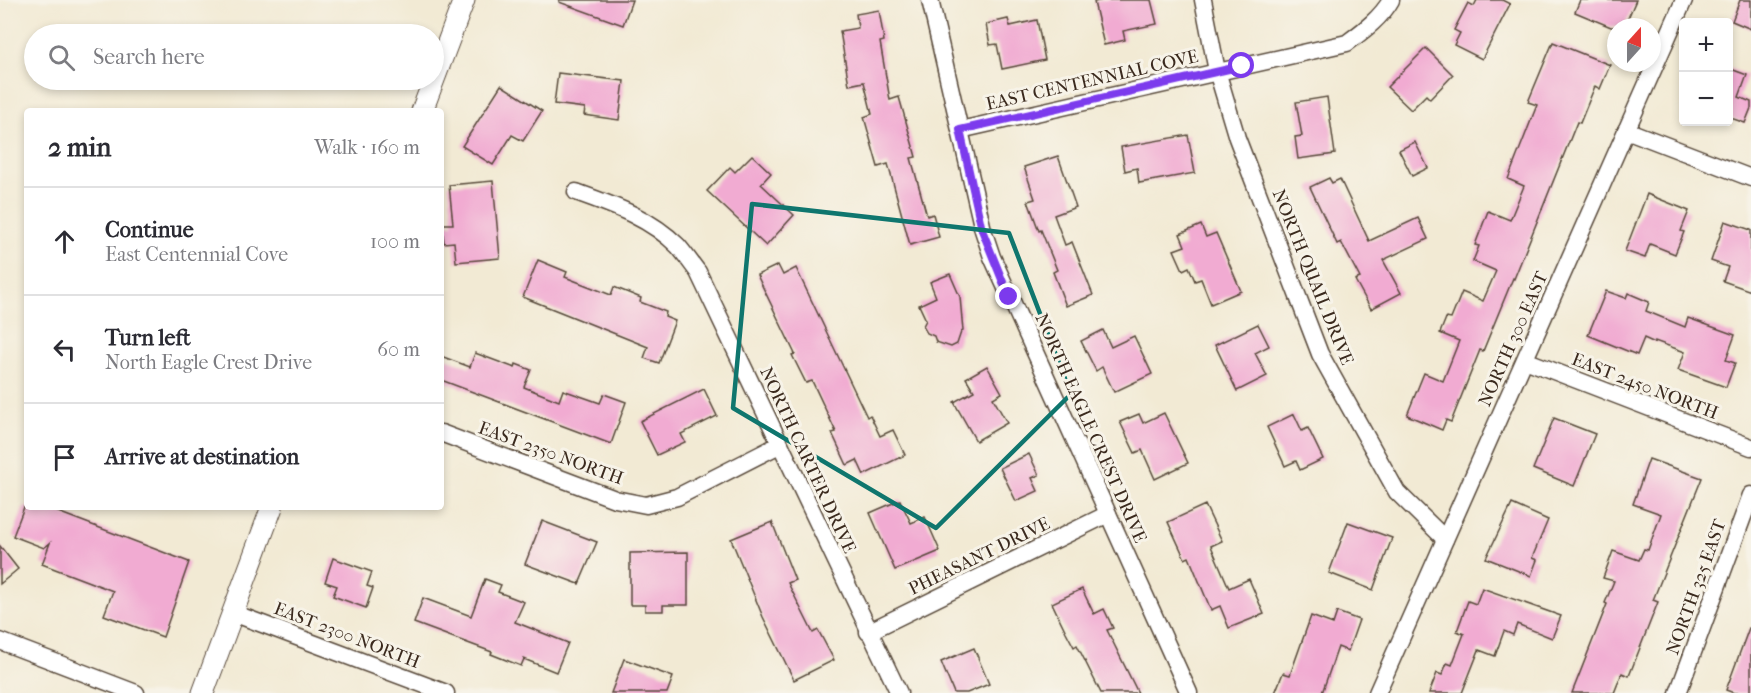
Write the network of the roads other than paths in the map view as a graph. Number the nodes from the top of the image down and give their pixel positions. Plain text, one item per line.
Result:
1 (464, 0) edge
2 (930, 0) edge
3 (1203, 0) edge
4 (1391, 0) edge
5 (1684, 0) edge
6 (444, 53) edge
7 (1217, 71) junction
8 (430, 90) edge
9 (423, 108) edge
10 (960, 130) junction
11 (1626, 130) junction
12 (1751, 178) edge
13 (576, 192) dead end
14 (1525, 360) junction
15 (444, 434) edge
16 (779, 445) junction
17 (1751, 447) edge
18 (1751, 495) edge
19 (271, 510) edge
20 (1108, 514) junction
21 (1445, 539) junction
22 (233, 613) junction
23 (868, 632) junction
24 (0, 641) edge
25 (136, 693) edge
26 (202, 693) edge
27 (446, 693) edge
28 (899, 693) edge
29 (1189, 693) edge
30 (1377, 693) edge
31 (1678, 693) edge

1 - 6 street
2 - 10 street, NORTH EAGLE CREST DRIVE
3 - 7 street, NORTH QUAIL DRIVE
4 - 7 street, EAST CENTENNIAL COVE
5 - 11 street, NORTH 300 EAST
7 - 10 street, EAST CENTENNIAL COVE
7 - 21 street, NORTH QUAIL DRIVE
8 - 9 street
10 - 20 street, NORTH EAGLE CREST DRIVE
11 - 12 street
11 - 14 street, NORTH 300 EAST
13 - 16 street, NORTH CARTER DRIVE
14 - 17 street, EAST 2450 NORTH
14 - 21 street, NORTH 300 EAST
15 - 16 street, EAST 2350 NORTH
16 - 23 street, NORTH CARTER DRIVE
18 - 31 street, NORTH 325 EAST
19 - 22 street
20 - 23 street, PHEASANT DRIVE
20 - 29 street, NORTH EAGLE CREST DRIVE
21 - 30 street, NORTH 300 EAST
22 - 26 street
22 - 27 street, EAST 2300 NORTH
23 - 28 street, NORTH CARTER DRIVE
24 - 25 street

